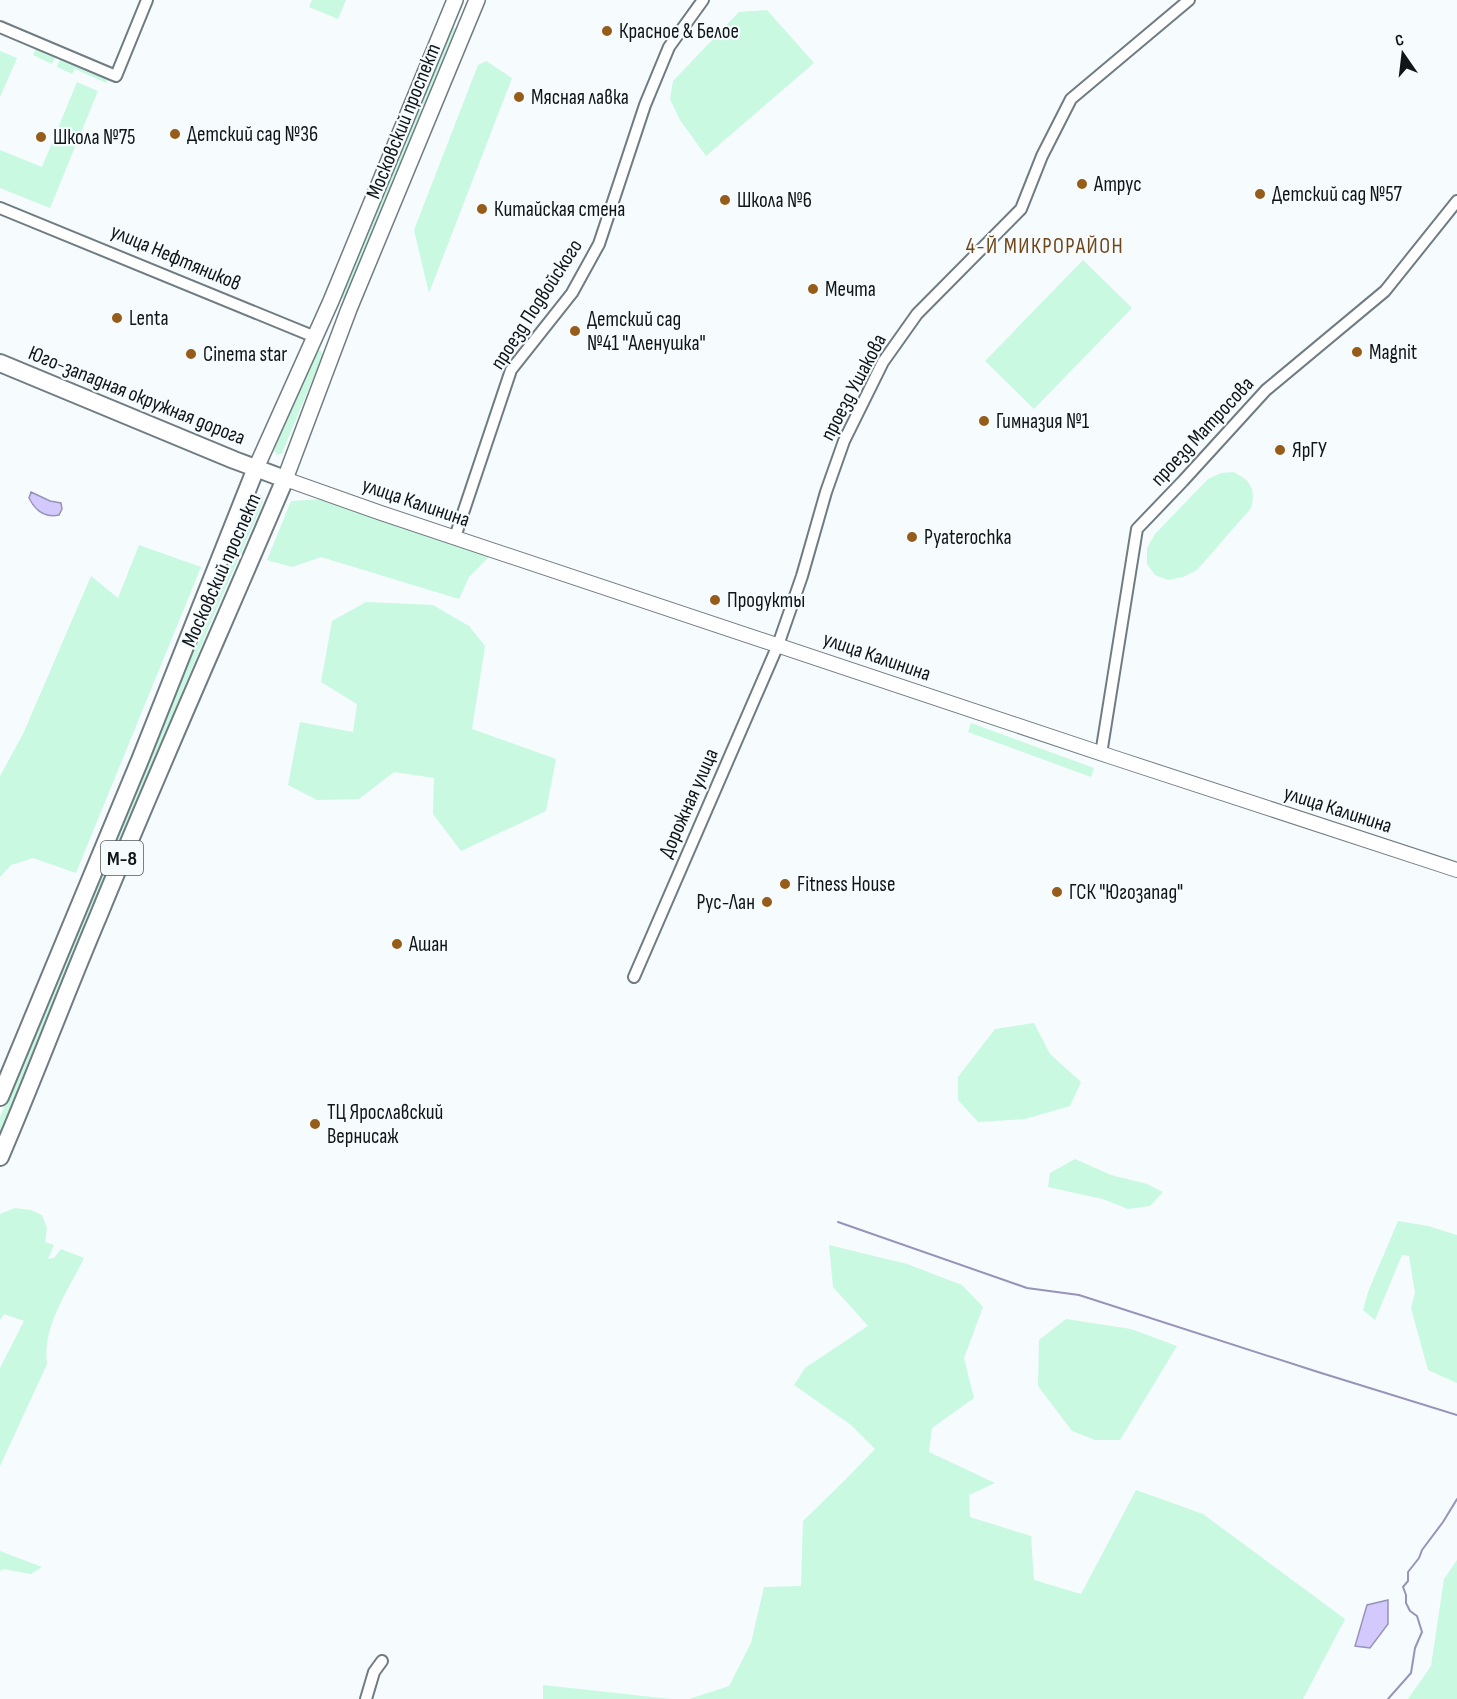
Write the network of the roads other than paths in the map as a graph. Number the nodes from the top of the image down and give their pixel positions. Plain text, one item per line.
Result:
1 (147, 0) edge
2 (455, 0) edge
3 (477, 0) edge
4 (703, 0) edge
5 (1189, 0) edge
6 (0, 27) edge
7 (1457, 201) edge
8 (0, 208) edge
9 (331, 301) junction
10 (349, 309) junction
11 (315, 337) junction
12 (335, 346) junction
13 (0, 363) edge
14 (256, 468) junction
15 (285, 479) junction
16 (455, 537) junction
17 (778, 645) junction
18 (1101, 754) junction
19 (1457, 870) edge
20 (634, 976) dead end
21 (0, 1097) edge
22 (0, 1157) edge
23 (382, 1660) dead end
24 (366, 1699) edge

1 - 6 street
2 - 9 main road, Московский проспект
3 - 10 main road, Московский проспект
4 - 16 street, проезд Подвойского
5 - 17 street, проезд Ушакова
7 - 18 street, проезд Матросова
8 - 11 street, улица Нефтяников
9 - 10 main road
9 - 11 main road, Московский проспект
10 - 12 main road, Московский проспект
11 - 12 main road, улица Нефтяников
11 - 14 main road, Московский проспект
12 - 15 main road, Московский проспект
13 - 14 highway, Юго-западная окружная дорога
14 - 15 highway, Юго-западная окружная дорога
14 - 21 highway, Московский проспект / М-8
15 - 16 main road, улица Калинина
15 - 22 highway, Московский проспект / М-8
16 - 17 main road, улица Калинина
17 - 18 main road, улица Калинина
17 - 20 street, Дорожная улица
18 - 19 main road, улица Калинина
23 - 24 street

